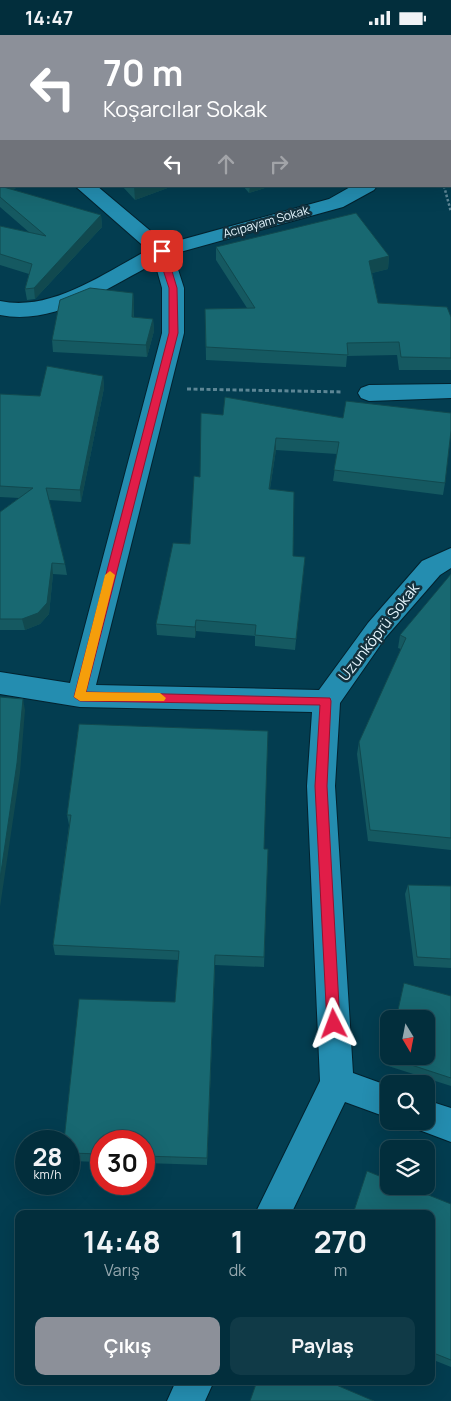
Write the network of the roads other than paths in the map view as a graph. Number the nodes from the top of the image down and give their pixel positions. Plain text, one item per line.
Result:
1 (86, 187) edge
2 (365, 187) edge
3 (162, 251) junction
4 (0, 308) edge
5 (451, 391) edge
6 (369, 393) road end
7 (451, 557) edge
8 (0, 683) edge
9 (80, 697) junction
10 (326, 701) junction
11 (337, 1083) junction
12 (380, 1099) edge
13 (435, 1119) edge
14 (451, 1125) edge
15 (274, 1210) edge
16 (194, 1385) edge
17 (186, 1401) edge

1 - 3 street
2 - 3 street, Acıpayam Sokak
3 - 4 street, Acıpayam Sokak
3 - 9 street
5 - 6 street
7 - 10 street, Uzunköprü Sokak
8 - 9 street
9 - 10 street
10 - 11 street
11 - 12 street
11 - 15 street
13 - 14 street
16 - 17 street

